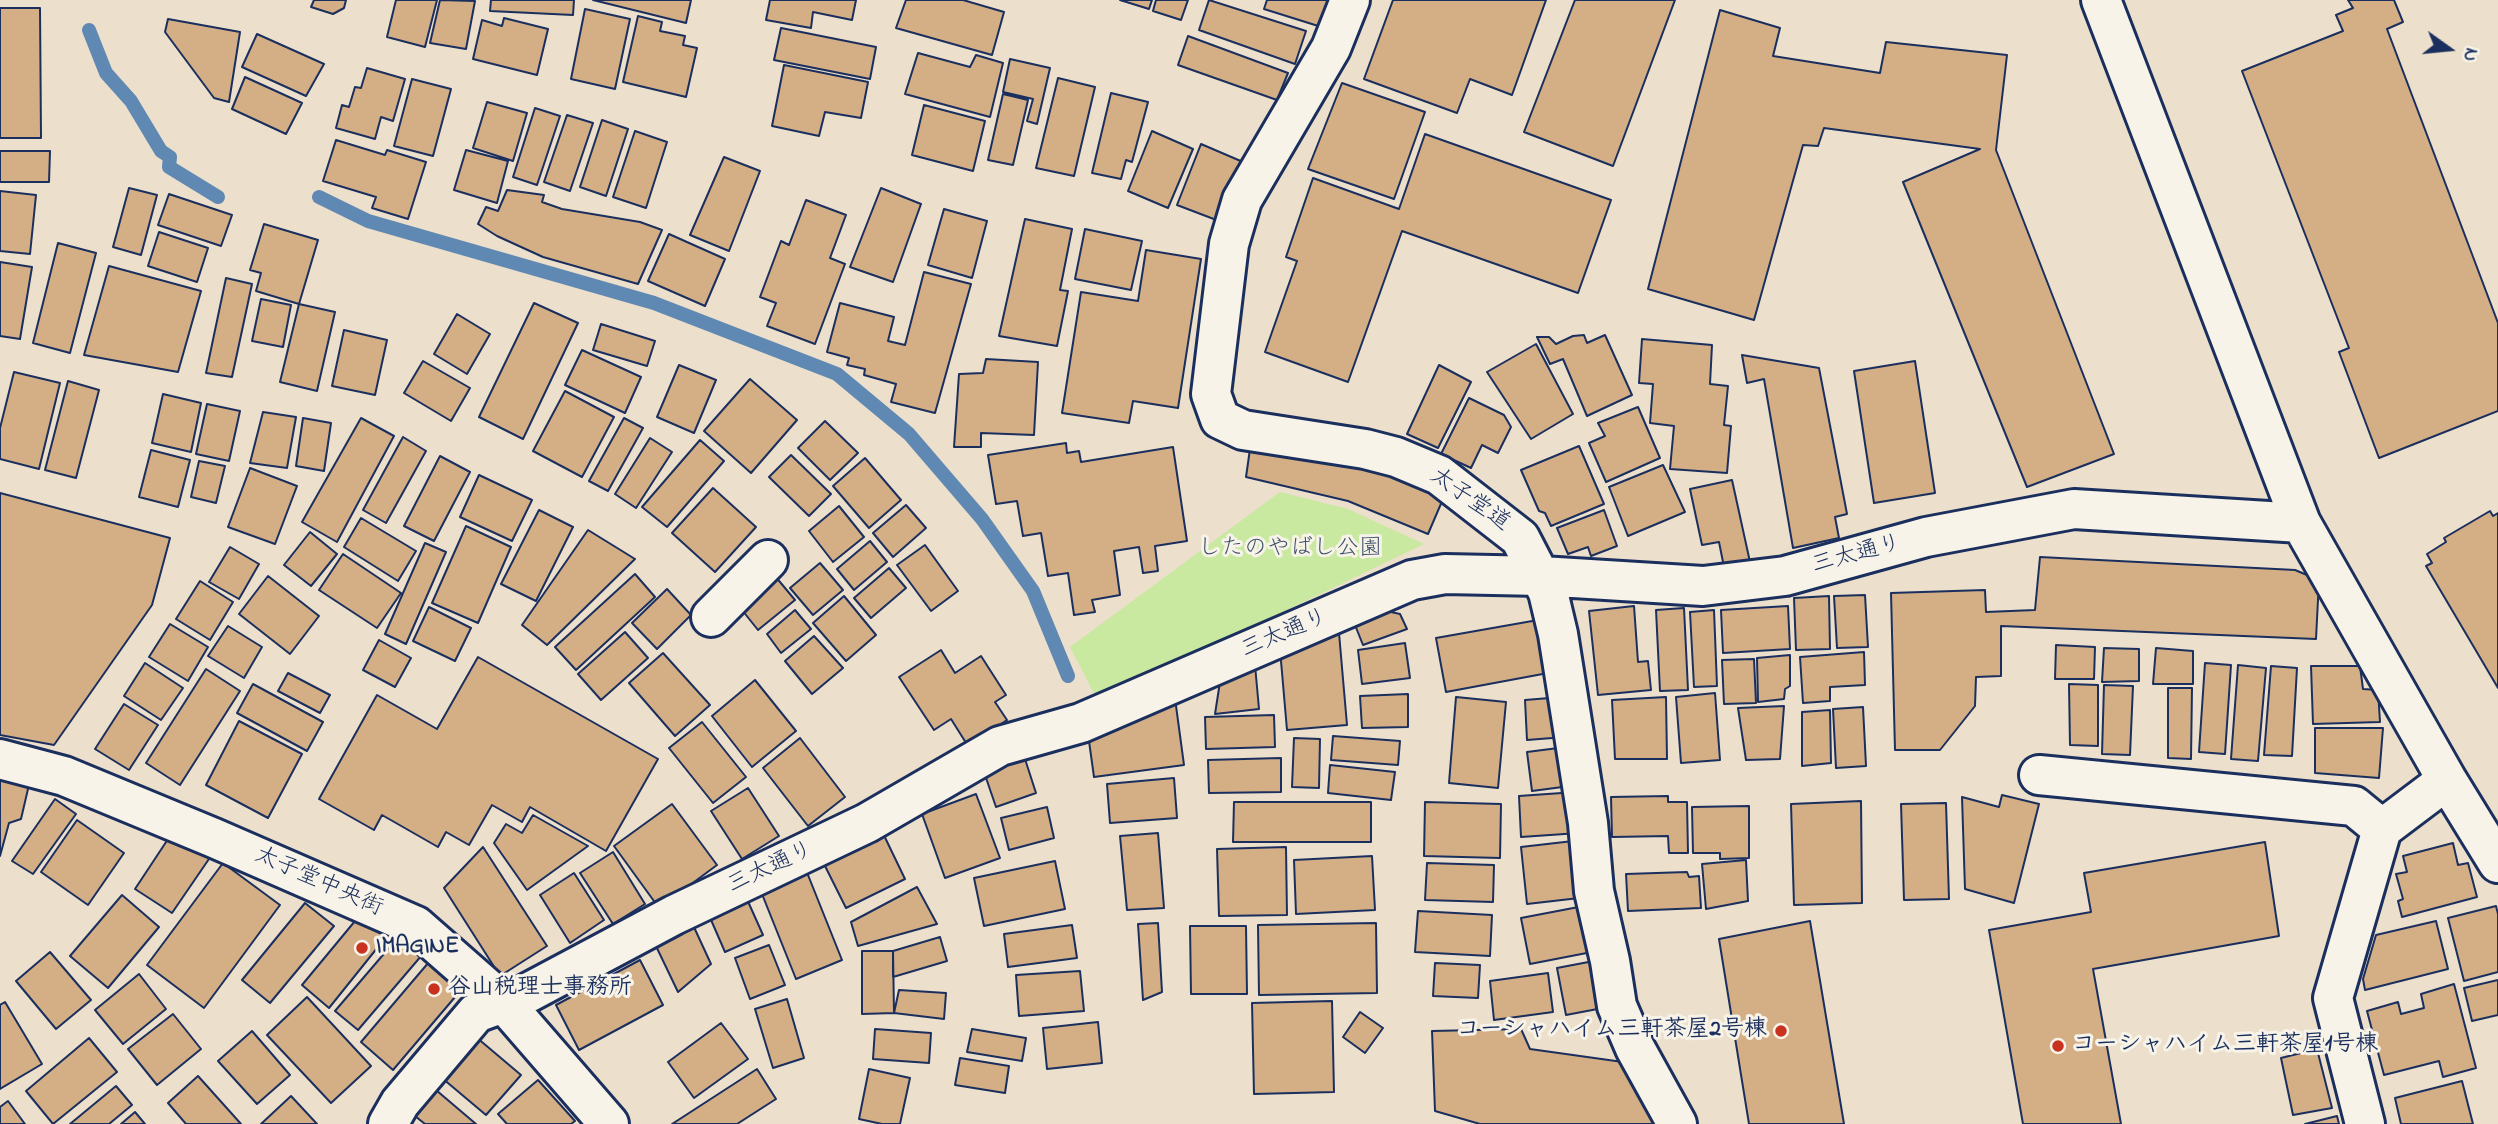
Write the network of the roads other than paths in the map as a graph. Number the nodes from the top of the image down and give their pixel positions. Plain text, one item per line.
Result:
1 (1350, 0) edge
2 (2101, 0) edge
3 (2301, 523) junction
4 (768, 560) dead end
5 (1541, 576) junction
6 (711, 617) dead end
7 (0, 759) edge
8 (2039, 775) dead end
9 (2447, 780) junction
10 (2382, 829) junction
11 (2498, 863) edge
12 (505, 1004) junction
13 (388, 1124) edge
14 (609, 1124) edge
15 (1677, 1124) edge
16 (2365, 1124) edge

1 - 5 street, 太子堂道
2 - 3 street
3 - 5 street, 三太通り
3 - 9 street
4 - 6 street
5 - 12 street, 三太通り
5 - 15 street, 太子堂道
7 - 12 street, 太子堂中央街
8 - 10 street
9 - 10 street
9 - 11 street
10 - 16 street
12 - 13 street, 三太通り
12 - 14 street, 太子堂中央街

